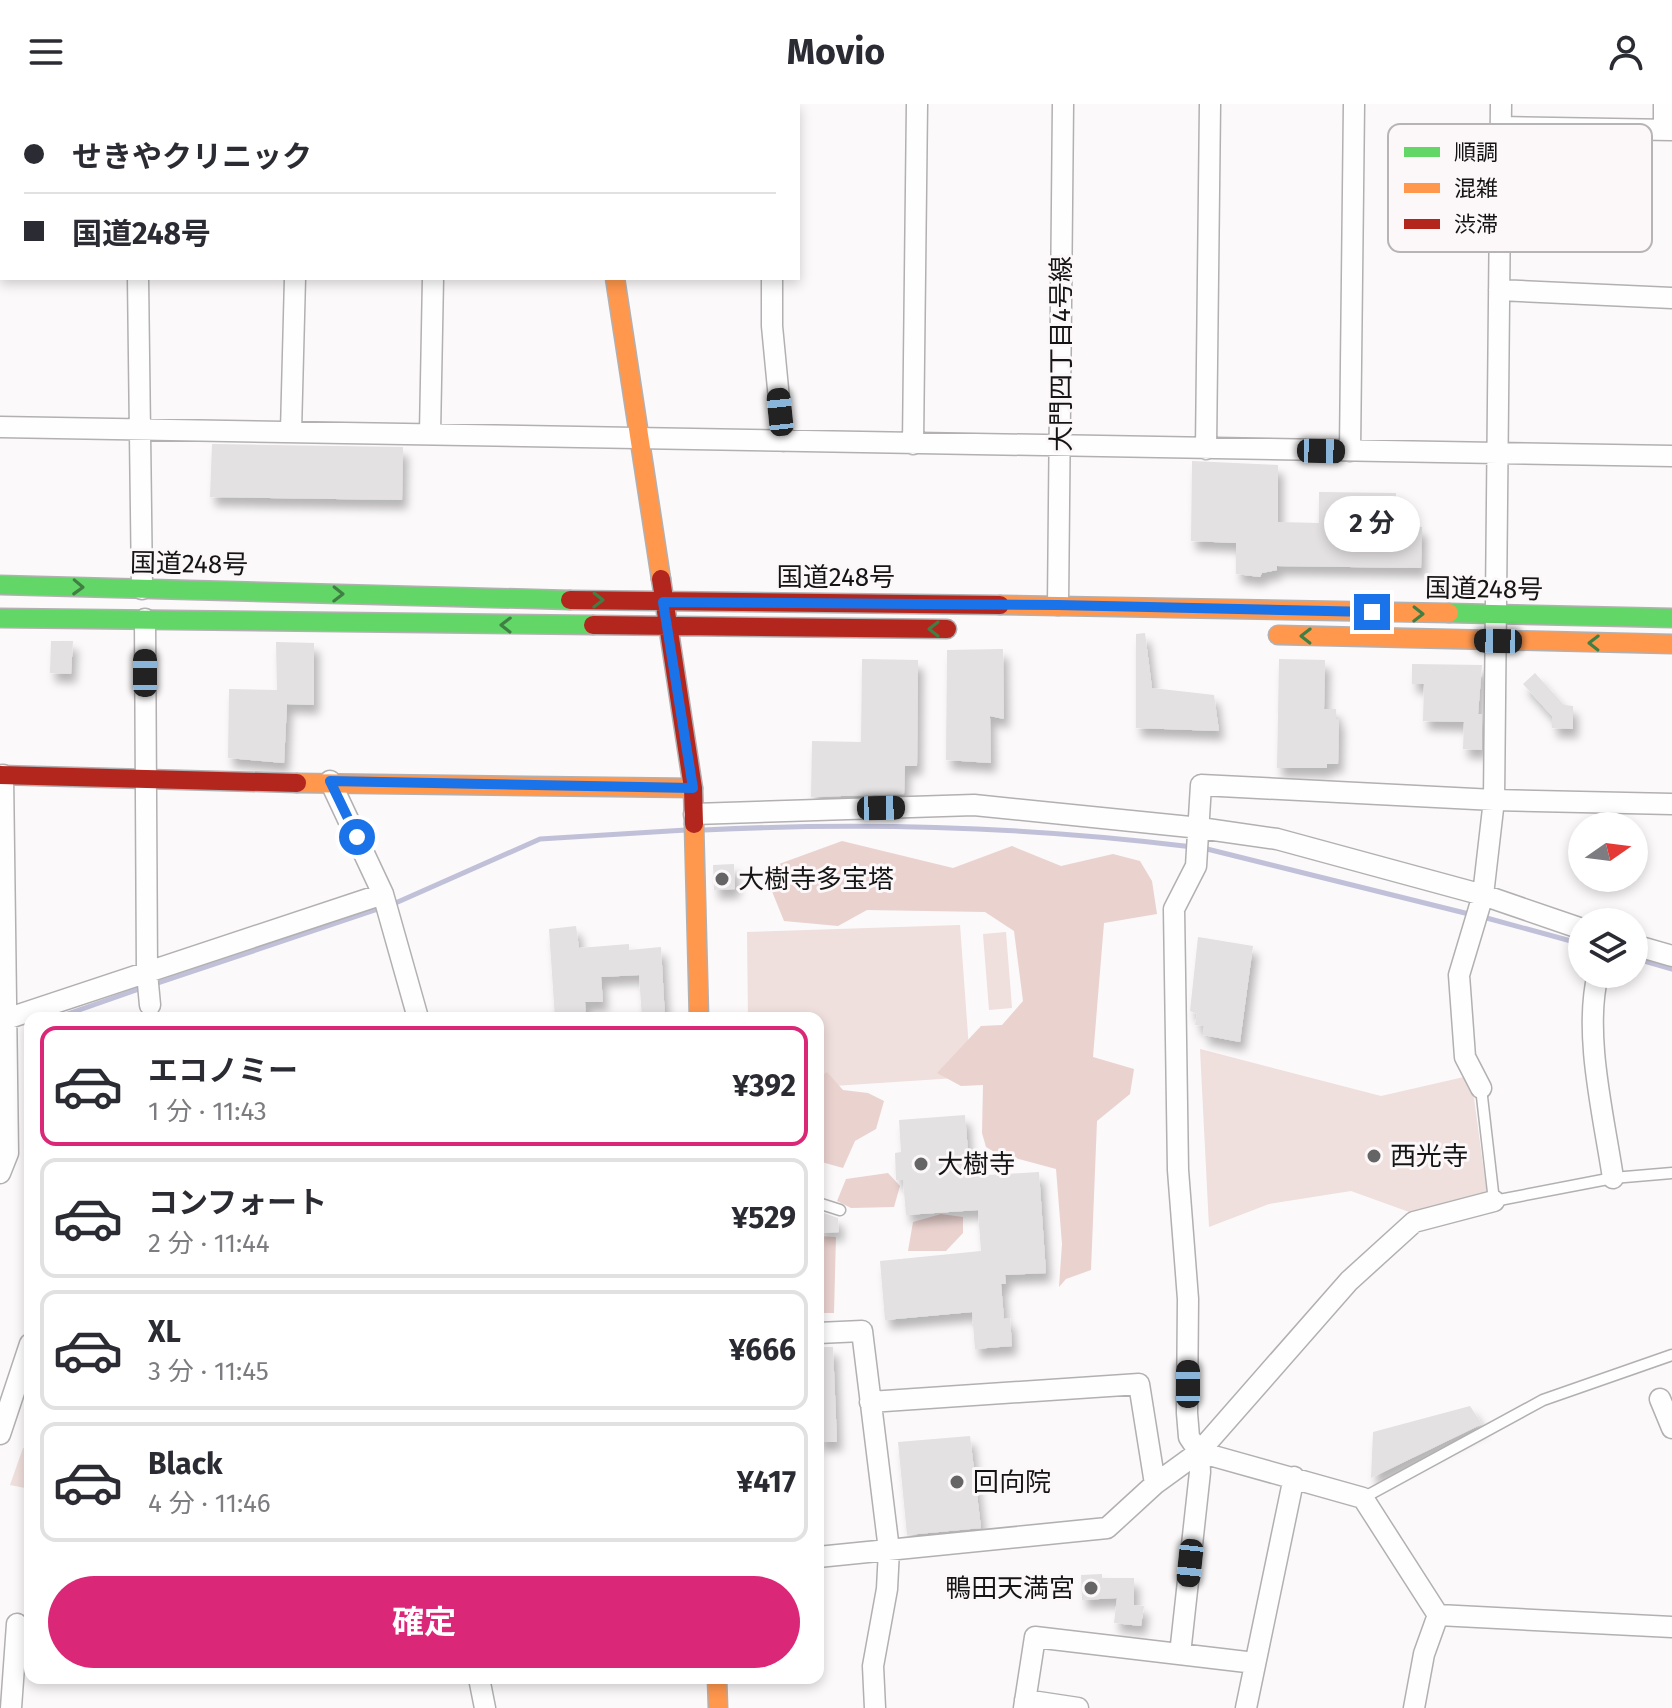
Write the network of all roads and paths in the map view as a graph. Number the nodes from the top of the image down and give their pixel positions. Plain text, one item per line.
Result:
1 (917, 104) edge
2 (1063, 104) edge
3 (1210, 104) edge
4 (1354, 104) edge
5 (1664, 104) edge
6 (1668, 130) edge
7 (1499, 252) edge
8 (138, 280) edge
9 (295, 280) edge
10 (433, 280) edge
11 (615, 280) edge
12 (772, 280) edge
13 (1499, 290) junction
14 (1672, 298) edge
15 (0, 427) edge
16 (141, 428) junction
17 (291, 431) junction
18 (430, 433) junction
19 (637, 438) junction
20 (783, 441) junction
21 (913, 444) junction
22 (1060, 446) junction
23 (1206, 449) junction
24 (1350, 451) junction
25 (1497, 452) junction
26 (1672, 456) edge
27 (0, 585) edge
28 (142, 589) junction
29 (663, 602) junction
30 (1058, 605) junction
31 (1498, 616) junction
32 (0, 618) edge
33 (1672, 618) edge
34 (145, 619) junction
35 (665, 627) junction
36 (961, 629) dead end
37 (1260, 635) dead end
38 (1498, 641) junction
39 (1672, 644) edge
40 (2, 775) edge
41 (145, 781) junction
42 (330, 781) junction
43 (693, 788) junction
44 (1494, 800) junction
45 (1672, 804) edge
46 (694, 814) junction
47 (1200, 828) junction
48 (383, 894) junction
49 (1483, 895) junction
50 (1568, 924) edge
51 (1648, 949) edge
52 (1672, 956) edge
53 (147, 973) junction
54 (1595, 988) edge
55 (152, 1011) edge
56 (28, 1012) edge
57 (416, 1012) edge
58 (699, 1012) edge
59 (24, 1013) edge
60 (3, 1020) edge
61 (3, 1066) edge
62 (1481, 1088) joint
63 (0, 1173) edge
64 (1672, 1173) edge
65 (1613, 1178) junction
66 (1494, 1201) junction
67 (824, 1205) edge
68 (840, 1210) dead end
69 (824, 1333) edge
70 (1672, 1355) edge
71 (24, 1362) edge
72 (1660, 1399) dead end
73 (870, 1402) junction
74 (1672, 1428) edge
75 (0, 1434) edge
76 (1199, 1452) junction
77 (1294, 1477) junction
78 (1155, 1484) junction
79 (1363, 1498) junction
80 (889, 1550) junction
81 (824, 1556) edge
82 (1438, 1615) junction
83 (16, 1624) edge
84 (1672, 1627) edge
85 (1180, 1654) junction
86 (1255, 1663) junction
87 (480, 1684) edge
88 (717, 1684) edge
89 (1024, 1704) edge
90 (11, 1708) edge
91 (485, 1708) edge
92 (718, 1708) edge
93 (875, 1708) edge
94 (1078, 1708) edge
95 (1246, 1708) edge
96 (1414, 1708) edge

1 - 21 street
2 - 22 street, 大門四丁目4号線
3 - 23 street
4 - 24 street
5 - 6 street
7 - 13 street
8 - 16 street
9 - 17 street
10 - 18 street
11 - 19 main road
12 - 20 street
13 - 14 street
13 - 25 street
15 - 16 street
16 - 17 street
16 - 28 street
17 - 18 street
18 - 19 street
19 - 20 street
19 - 29 main road
20 - 21 street
21 - 22 street
22 - 23 street
22 - 30 street, 大門四丁目4号線
23 - 24 street
24 - 25 street
25 - 26 street
25 - 31 street
27 -> 28 main road, 国道248号
28 -> 29 main road, 国道248号
29 - 30 main road, 国道248号
29 - 35 main road
30 -> 31 main road, 国道248号
31 - 33 main road, 国道248号
31 - 38 street
32 - 34 main road, 国道248号
35 -> 34 main road, 国道248号
34 - 41 street
36 -> 35 main road, 国道248号
35 - 43 main road
38 -> 37 main road, 国道248号
39 -> 38 main road, 国道248号
38 - 44 street
40 - 41 main road
40 - 60 street
41 - 42 main road
41 - 53 street
42 - 43 main road
42 - 48 street
43 - 46 main road
44 - 45 street
44 - 47 street
44 - 49 street
46 - 47 street
46 - 58 main road
47 - 49 street
47 - 76 street
48 - 53 street
48 - 57 street
49 - 50 street
49 - 62 street
51 - 52 street
53 - 55 street
53 - 56 street
54 - 65 street
59 - 60 street
60 - 61 street
61 - 63 street
62 - 66 lane
64 - 65 lane
65 - 66 lane
66 - 76 street
67 - 68 lane
69 - 73 street
70 - 79 lane
71 - 75 street
72 - 74 street
73 - 78 street
73 - 80 street
76 - 77 street
76 - 78 street
76 - 85 street
77 - 79 street
77 - 86 street
78 - 80 street
79 - 82 street
80 - 81 street
80 - 93 street
82 - 84 street
82 - 96 street
83 - 90 street
85 - 86 street
85 - 89 street
86 - 95 street
87 - 91 street
88 - 92 main road
89 - 94 street

